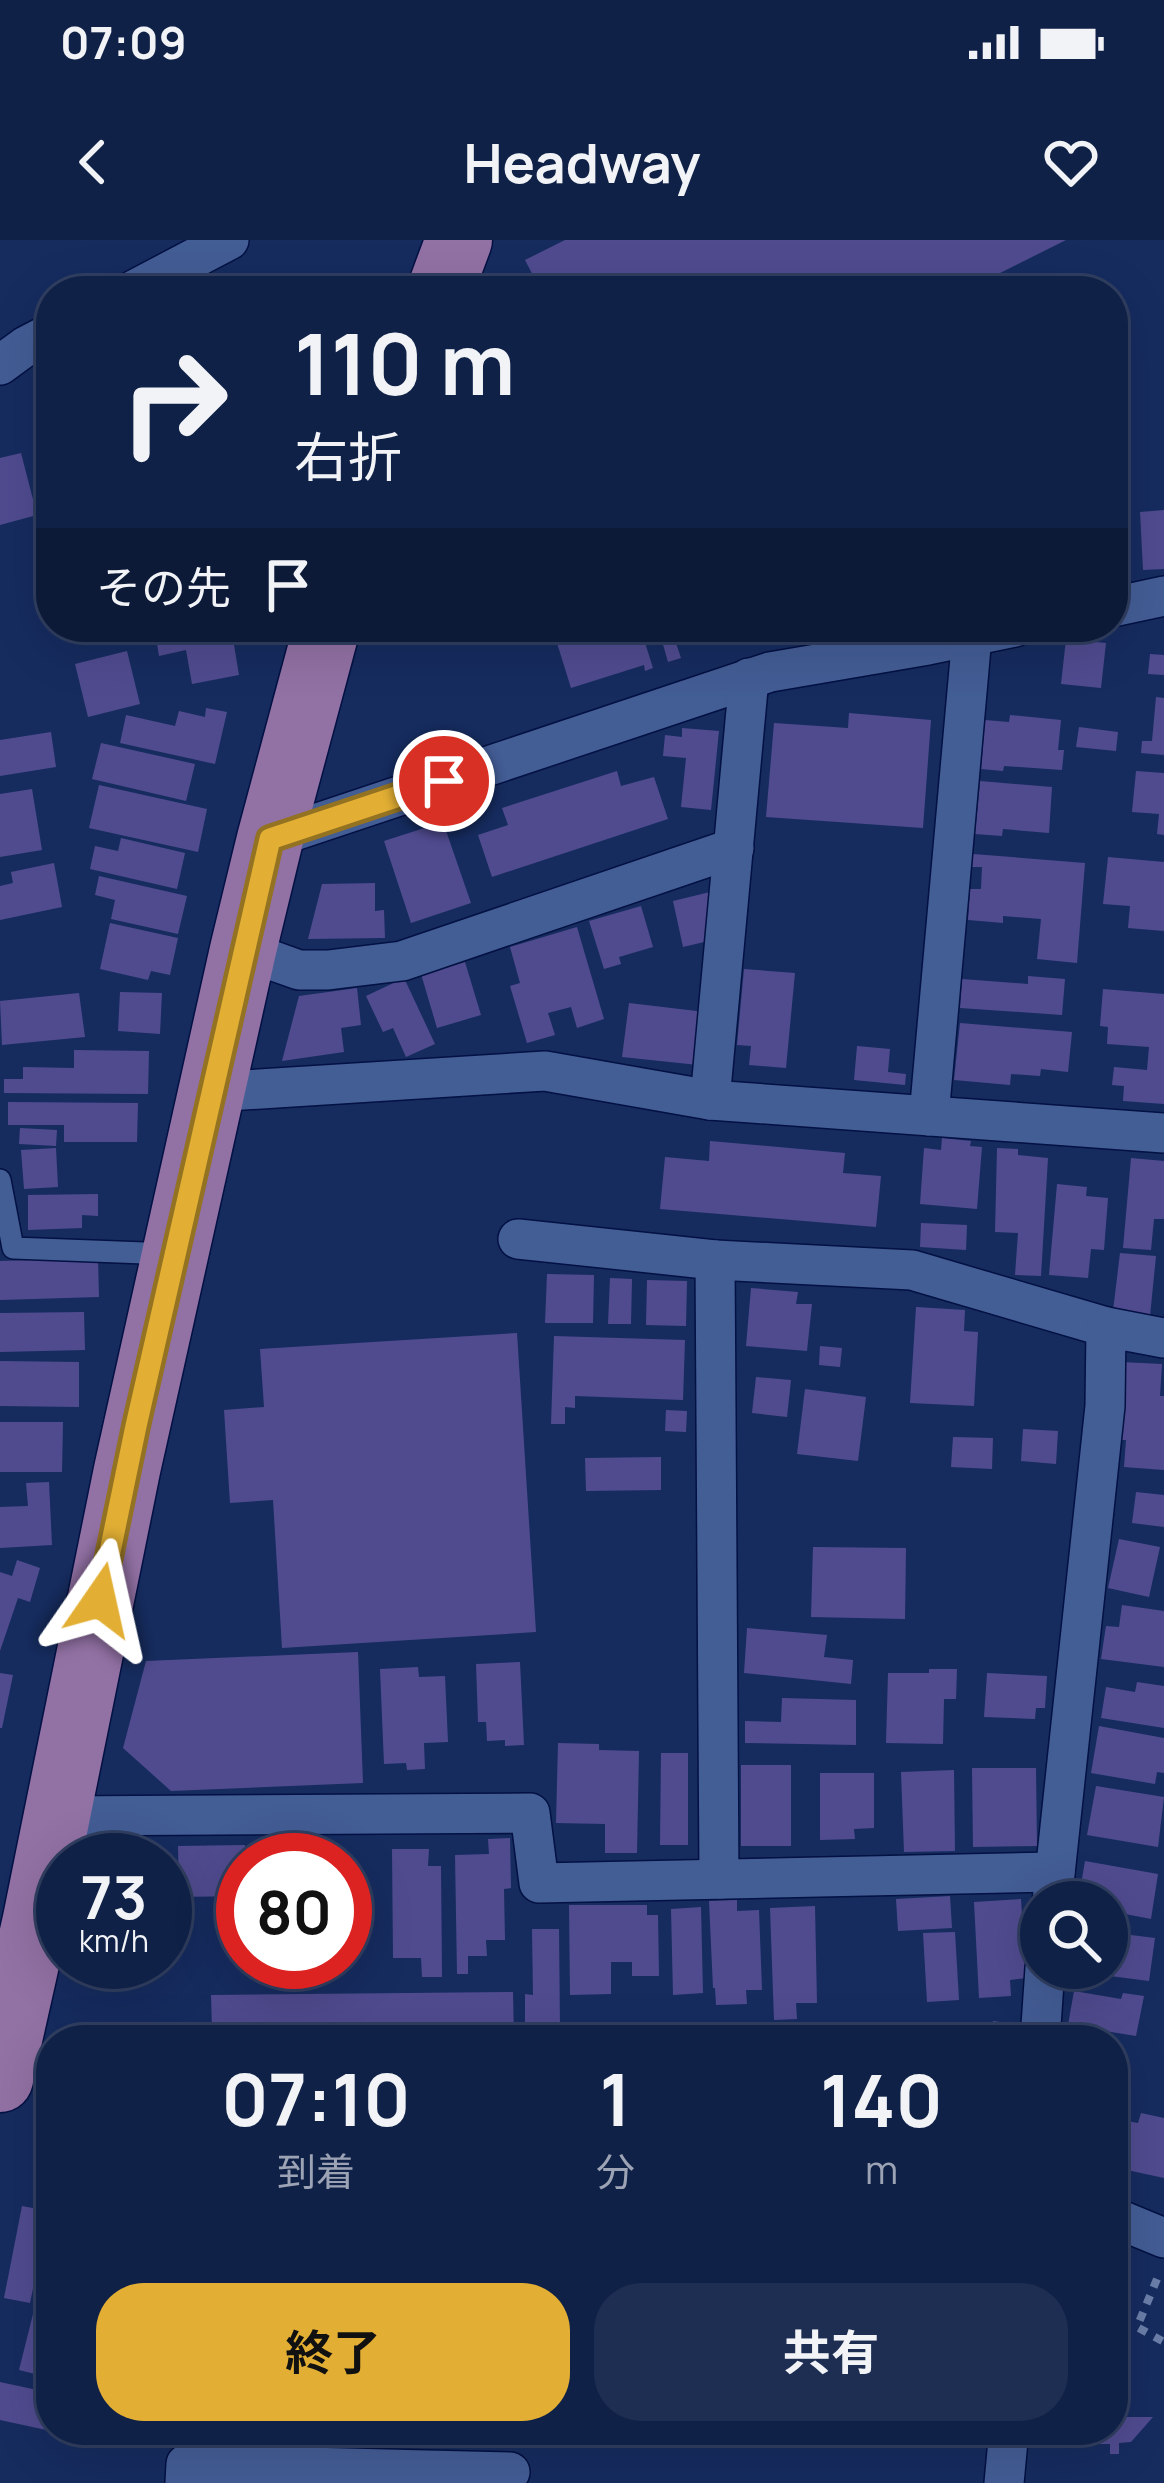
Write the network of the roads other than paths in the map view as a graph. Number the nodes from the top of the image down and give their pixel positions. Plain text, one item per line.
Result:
1 (229, 240) edge
2 (459, 240) edge
3 (161, 276) edge
4 (446, 276) edge
5 (36, 342) edge
6 (0, 365) edge
7 (1164, 596) edge
8 (1128, 604) edge
9 (323, 642) edge
10 (937, 642) edge
11 (971, 642) edge
12 (749, 678) junction
13 (270, 839) junction
14 (734, 848) junction
15 (243, 950) junction
16 (212, 1092) junction
17 (710, 1100) junction
18 (928, 1116) junction
19 (1164, 1133) edge
20 (0, 1180) edge
21 (518, 1239) dead end
22 (176, 1254) junction
23 (715, 1260) junction
24 (1106, 1328) junction
25 (1164, 1338) edge
26 (55, 1816) junction
27 (718, 1879) junction
28 (1054, 1881) edge
29 (1020, 1886) edge
30 (18, 1916) edge
31 (1044, 1989) edge
32 (1041, 2025) edge
33 (0, 2079) edge
34 (1128, 2223) edge
35 (1164, 2238) edge
36 (1008, 2445) edge
37 (186, 2459) edge
38 (510, 2472) dead end
39 (1004, 2483) edge

1 - 3 street
2 - 4 highway
5 - 6 street
7 - 8 street
9 - 13 highway
10 - 12 street
11 - 18 street
12 - 13 street
12 - 14 street
13 - 15 highway
14 - 15 street
14 - 17 street
15 - 16 highway
16 - 17 street
16 - 22 highway
17 - 18 street
18 - 19 street
20 - 22 lane
21 - 23 street
22 - 26 highway
23 - 24 street
23 - 27 street
24 - 25 street
24 - 28 street
26 - 27 street
26 - 30 highway
27 - 29 street
30 - 33 highway
31 - 32 street
34 - 35 street
36 - 39 street
37 - 38 street

